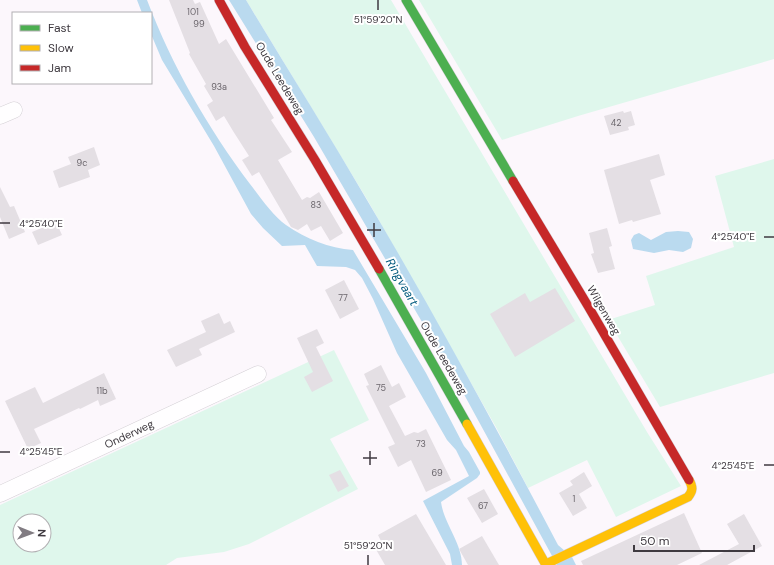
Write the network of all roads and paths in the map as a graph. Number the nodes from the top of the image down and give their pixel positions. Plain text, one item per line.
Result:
1 (220, 0) edge
2 (406, 0) edge
3 (258, 374) dead end
4 (0, 494) edge
5 (548, 563) edge

1 - 5 street, Oude Leedeweg
2 - 5 street, Wilgenweg
3 - 4 street, Onderweg

